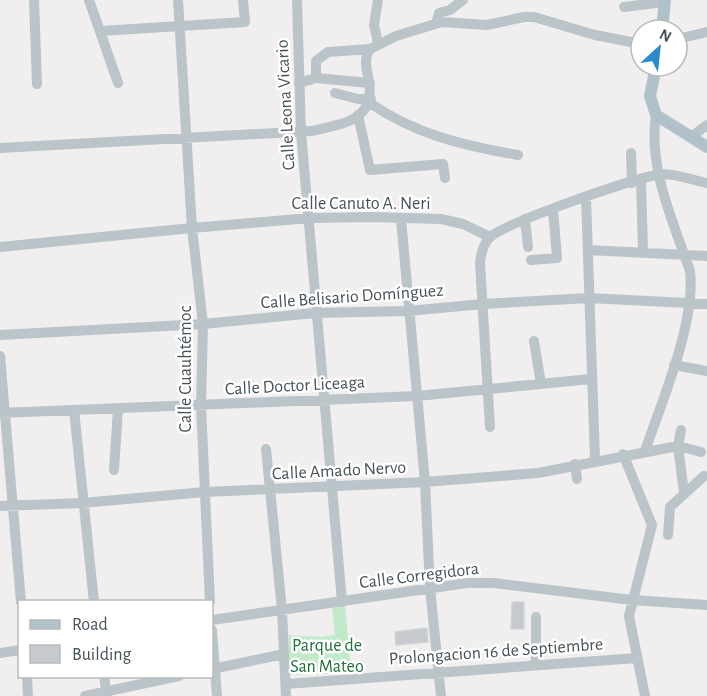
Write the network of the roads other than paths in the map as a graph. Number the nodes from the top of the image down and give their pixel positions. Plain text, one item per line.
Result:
1 (34, 0) edge
2 (89, 0) edge
3 (178, 0) edge
4 (243, 0) edge
5 (297, 0) edge
6 (378, 0) edge
7 (463, 0) edge
8 (665, 1) edge
9 (624, 7) dead end
10 (663, 18) edge
11 (436, 24) junction
12 (179, 28) junction
13 (100, 32) junction
14 (707, 32) edge
15 (689, 36) edge
16 (629, 42) edge
17 (374, 46) junction
18 (316, 78) junction
19 (654, 78) edge
20 (118, 82) dead end
21 (300, 83) junction
22 (370, 83) junction
23 (37, 84) dead end
24 (335, 93) dead end
25 (370, 101) junction
26 (358, 115) junction
27 (656, 115) junction
28 (707, 125) edge
29 (301, 132) junction
30 (186, 137) junction
31 (691, 137) junction
32 (707, 147) edge
33 (0, 148) edge
34 (631, 153) dead end
35 (519, 154) dead end
36 (658, 174) junction
37 (446, 178) dead end
38 (637, 181) junction
39 (707, 183) edge
40 (586, 197) junction
41 (553, 209) junction
42 (309, 218) junction
43 (400, 219) junction
44 (525, 219) junction
45 (192, 228) junction
46 (490, 237) junction
47 (0, 247) edge
48 (528, 247) dead end
49 (588, 250) junction
50 (643, 252) junction
51 (684, 255) junction
52 (707, 256) edge
53 (531, 260) dead end
54 (589, 298) junction
55 (691, 302) junction
56 (483, 304) junction
57 (707, 304) edge
58 (408, 311) junction
59 (315, 313) junction
60 (202, 324) junction
61 (0, 335) edge
62 (534, 341) dead end
63 (0, 356) edge
64 (674, 365) junction
65 (707, 370) edge
66 (591, 379) junction
67 (541, 384) junction
68 (486, 389) junction
69 (417, 396) junction
70 (323, 400) junction
71 (201, 406) junction
72 (118, 409) junction
73 (74, 410) junction
74 (3, 413) edge
75 (490, 427) dead end
76 (681, 430) dead end
77 (678, 446) junction
78 (266, 448) dead end
79 (645, 451) junction
80 (701, 452) dead end
81 (623, 454) junction
82 (594, 460) junction
83 (575, 465) junction
84 (114, 470) dead end
85 (704, 476) dead end
86 (577, 478) dead end
87 (425, 482) junction
88 (331, 486) junction
89 (271, 490) junction
90 (205, 492) junction
91 (684, 493) junction
92 (82, 503) junction
93 (15, 505) junction
94 (0, 506) edge
95 (668, 535) dead end
96 (430, 588) junction
97 (21, 600) edge
98 (94, 600) edge
99 (210, 600) edge
100 (632, 600) junction
101 (342, 602) junction
102 (707, 605) edge
103 (282, 610) junction
104 (536, 617) dead end
105 (213, 620) edge
106 (18, 650) edge
107 (0, 653) edge
108 (284, 654) junction
109 (637, 658) junction
110 (536, 665) junction
111 (213, 669) edge
112 (438, 671) junction
113 (27, 678) edge
114 (104, 678) edge
115 (171, 678) edge
116 (286, 684) junction
117 (107, 694) edge
118 (28, 696) edge
119 (85, 696) edge
120 (217, 696) edge
121 (286, 696) edge
122 (441, 696) edge
123 (645, 696) edge

1 - 23 street
2 - 13 street
3 - 12 street, Calle Cuauhtémoc
4 - 12 street
5 - 21 street, Calle Leona Vicario
6 - 17 street
7 - 11 street
8 - 9 street
8 - 10 main road
11 - 16 street
11 - 17 street
12 - 13 street
12 - 30 street, Calle Cuauhtémoc
13 - 20 street
14 - 15 street
17 - 18 street
17 - 22 street
18 - 21 street
18 - 22 street
19 - 27 main road
21 - 29 street, Calle Leona Vicario
22 - 25 street
24 - 25 street
25 - 26 street
25 - 35 street
26 - 29 street
26 - 37 street
27 - 31 main road
27 - 36 street
28 - 31 street
29 - 30 street
29 - 42 street, Calle Leona Vicario
30 - 33 street
30 - 45 street, Calle Cuauhtémoc
31 - 32 main road
34 - 38 street
36 - 38 street
36 - 39 street
36 - 51 street
38 - 40 street
38 - 50 street
40 - 41 street
40 - 49 street
41 - 44 street
41 - 53 street
42 - 43 street, Calle Canuto A. Neri
42 - 45 street, Calle Canuto A. Neri
42 - 59 street, Calle Leona Vicario
43 - 46 street, Calle Canuto A. Neri
43 - 58 street
44 - 46 street
44 - 48 street
45 - 47 street, Calle Canuto A. Neri
45 - 60 street, Calle Cuauhtémoc
46 - 56 street
49 - 50 street
49 - 54 street
50 - 51 street
51 - 52 street
51 - 55 street
54 - 55 street, Calle Belisario Domínguez
54 - 56 street, Calle Belisario Domínguez
54 - 66 street
55 - 57 street, Calle Belisario Domínguez
55 - 64 street
56 - 58 street, Calle Belisario Domínguez
56 - 68 street
58 - 59 street, Calle Belisario Domínguez
58 - 69 street
59 - 60 street, Calle Belisario Domínguez
59 - 70 street, Calle Leona Vicario
60 - 61 street, Calle Belisario Domínguez
60 - 71 street, Calle Cuauhtémoc
62 - 67 street
63 - 74 street
64 - 65 street
64 - 79 street
66 - 67 street, Calle Doctor Liceaga
66 - 82 street
67 - 68 street, Calle Doctor Liceaga
68 - 69 street, Calle Doctor Liceaga
68 - 75 street
69 - 70 street, Calle Doctor Liceaga
69 - 87 street
70 - 71 street, Calle Doctor Liceaga
70 - 88 street, Calle Leona Vicario
71 - 72 street, Calle Doctor Liceaga
71 - 90 street, Calle Cuauhtémoc
72 - 73 street, Calle Doctor Liceaga
72 - 84 street
73 - 74 street, Calle Doctor Liceaga
73 - 92 street
74 - 93 street
76 - 77 street
77 - 79 street, Calle Amado Nervo
77 - 80 street
77 - 91 street
78 - 89 street
79 - 81 street, Calle Amado Nervo
81 - 82 street, Calle Amado Nervo
81 - 100 street
82 - 83 street, Calle Amado Nervo
83 - 86 street
83 - 87 street, Calle Amado Nervo
85 - 91 street
87 - 88 street, Calle Amado Nervo
87 - 96 street
88 - 89 street, Calle Amado Nervo
88 - 101 street, Calle Leona Vicario
89 - 90 street, Calle Amado Nervo
89 - 103 street
90 - 92 street, Calle Amado Nervo
90 - 99 street, Calle Cuauhtémoc
91 - 95 street
92 - 93 street, Calle Amado Nervo
92 - 98 street
93 - 94 street, Calle Amado Nervo
93 - 97 street
96 - 100 street, Calle Corregidora
96 - 101 street, Calle Corregidora
96 - 112 street
100 - 102 street, Calle Corregidora
100 - 109 street
101 - 103 street, Calle Corregidora
103 - 105 street, Calle Corregidora
103 - 108 street
104 - 110 street
106 - 107 street
108 - 111 street
108 - 116 street
109 - 110 street, Prolongacion 16 de Septiembre
109 - 123 street
110 - 112 street, Prolongacion 16 de Septiembre
111 - 120 street
112 - 116 street, Prolongacion 16 de Septiembre
112 - 122 street
113 - 118 street
114 - 117 street
115 - 117 street
116 - 121 street
117 - 119 street

